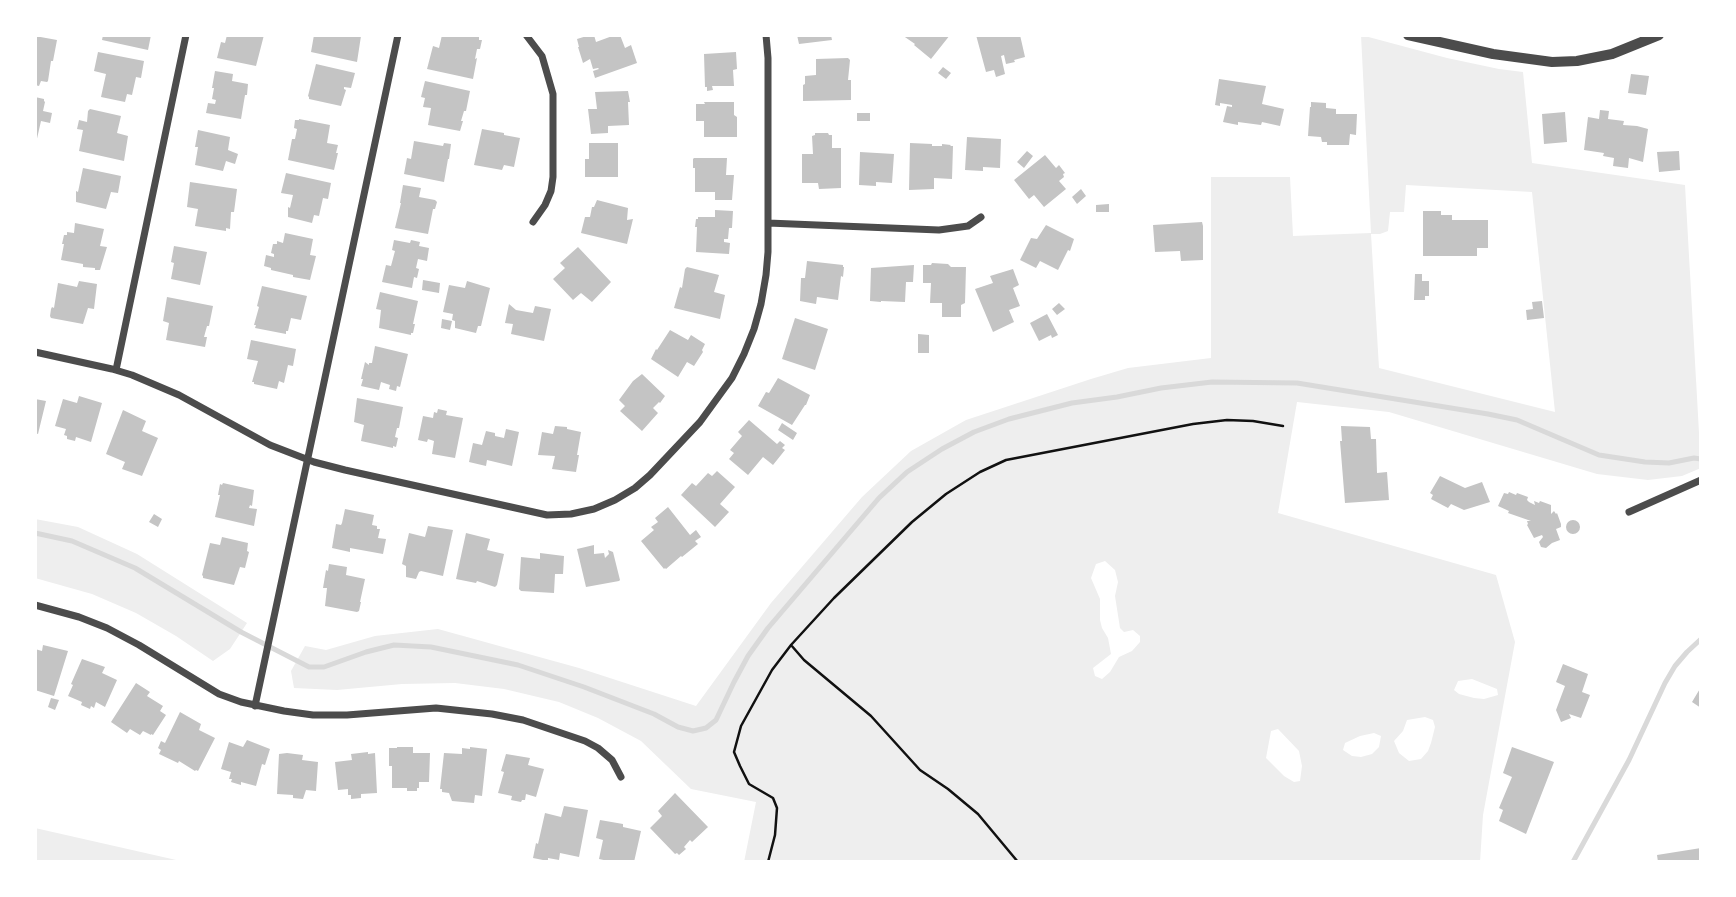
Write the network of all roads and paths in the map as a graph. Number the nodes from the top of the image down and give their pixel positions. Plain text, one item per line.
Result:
1 (186, 35) edge
2 (398, 35) edge
3 (526, 35) edge
4 (766, 35) edge
5 (1408, 35) edge
6 (1659, 35) edge
7 (981, 217) dead end
8 (533, 222) dead end
9 (768, 223) junction
10 (35, 352) edge
11 (116, 370) junction
12 (1283, 426) dead end
13 (308, 460) junction
14 (1701, 480) edge
15 (1629, 512) dead end
16 (35, 605) edge
17 (791, 645) junction
18 (255, 706) junction
19 (621, 777) dead end
20 (768, 862) edge
21 (1018, 862) edge

1 - 11 street
2 - 13 street
3 - 8 street
4 - 9 street
5 - 6 street
7 - 9 street
9 - 13 street
10 - 11 street
11 - 13 street
12 - 17 path
13 - 18 street
14 - 15 street
16 - 18 street
17 - 20 path
17 - 21 path
18 - 19 street

